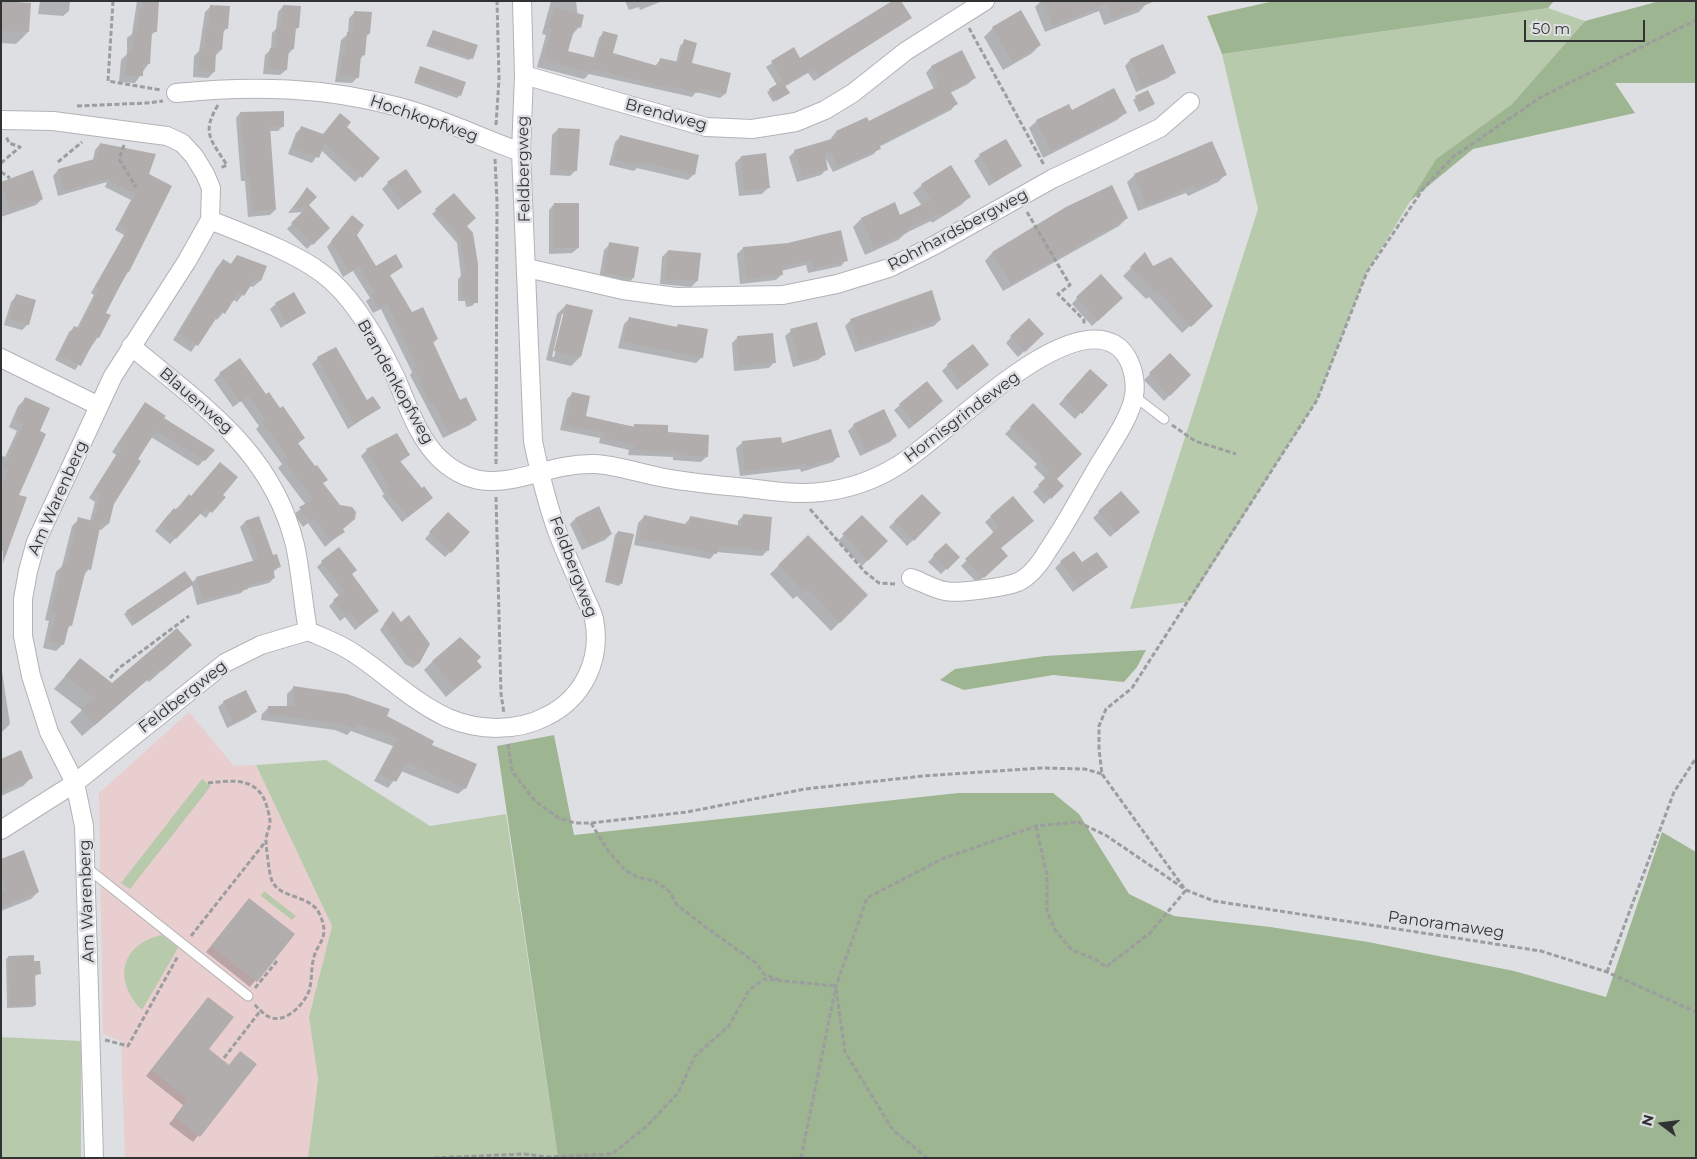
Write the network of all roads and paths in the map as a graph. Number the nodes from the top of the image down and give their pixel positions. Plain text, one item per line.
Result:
1 (113, 1) edge
2 (497, 1) edge
3 (522, 1) edge
4 (985, 1) edge
5 (962, 14) junction
6 (1696, 20) edge
7 (524, 75) junction
8 (228, 87) junction
9 (176, 92) junction
10 (1190, 102) dead end
11 (1, 120) edge
12 (53, 121) junction
13 (87, 125) junction
14 (6, 138) dead end
15 (125, 143) dead end
16 (494, 143) junction
17 (522, 152) junction
18 (58, 162) dead end
19 (1, 163) edge
20 (1, 172) edge
21 (205, 174) junction
22 (10, 178) dead end
23 (1052, 179) junction
24 (136, 187) dead end
25 (1019, 198) junction
26 (210, 220) junction
27 (527, 268) junction
28 (1083, 339) junction
29 (131, 346) junction
30 (1, 358) edge
31 (1134, 396) junction
32 (99, 406) junction
33 (1164, 419) joint
34 (1236, 454) dead end
35 (539, 472) junction
36 (496, 483) junction
37 (796, 494) junction
38 (911, 578) joint
39 (189, 616) dead end
40 (308, 631) junction
41 (110, 678) dead end
42 (506, 728) junction
43 (1696, 758) edge
44 (1102, 774) junction
45 (75, 783) junction
46 (208, 783) dead end
47 (591, 823) junction
48 (1036, 826) junction
49 (1, 830) edge
50 (87, 868) junction
51 (1186, 890) junction
52 (276, 961) dead end
53 (1607, 972) junction
54 (836, 986) junction
55 (255, 988) dead end
56 (248, 996) dead end
57 (1696, 1012) edge
58 (224, 1058) dead end
59 (94, 1158) edge
60 (434, 1158) edge
61 (549, 1158) edge
62 (801, 1158) edge
63 (927, 1158) edge

1 - 9 path
2 - 16 path
3 - 7 street, Feldbergweg
4 - 5 street, Brendweg
5 - 7 street, Brendweg
5 - 23 path
6 - 44 path
7 - 17 street, Feldbergweg
8 - 9 street, Hochkopfweg
8 - 16 street, Hochkopfweg
8 - 21 path
9 - 12 path
10 - 23 street, Rohrhardsbergweg
11 - 12 street, Am Warenberg
12 - 13 street, Am Warenberg
13 - 18 path
13 - 21 street, Am Warenberg
14 - 19 path
15 - 24 path
16 - 17 street, Hochkopfweg
16 - 36 path
17 - 27 street, Feldbergweg
20 - 22 path
21 - 26 street, Am Warenberg
23 - 25 street, Rohrhardsbergweg
25 - 27 street, Rohrhardsbergweg
25 - 28 path
26 - 29 street, Am Warenberg
26 - 36 street, Brandenkopfweg
27 - 35 street, Feldbergweg
28 - 31 street, Hornisgrindeweg
28 - 37 street, Hornisgrindeweg
29 - 32 street, Am Warenberg
29 - 40 street, Blauenweg
30 - 32 street
31 - 33 lane
31 - 38 street, Hornisgrindeweg
32 - 45 street, Am Warenberg
33 - 34 path
35 - 36 street, Brandenkopfweg
35 - 37 street, Hornisgrindeweg
35 - 42 street, Feldbergweg
36 - 42 path
37 - 38 path
39 - 41 path
40 - 42 street, Feldbergweg
40 - 45 street, Feldbergweg
42 - 47 path
43 - 53 path
44 - 47 path
44 - 51 path
45 - 49 street, Feldbergweg
45 - 50 street, Am Warenberg
46 - 58 path
47 - 54 path
48 - 51 path, Panoramaweg
48 - 51 path
48 - 54 path, Panoramaweg
50 - 56 lane
50 - 59 street, Am Warenberg
51 - 53 path, Panoramaweg
52 - 55 path
53 - 57 path, Panoramaweg
54 - 61 path
54 - 62 path, Panoramaweg
54 - 63 path
60 - 61 path

